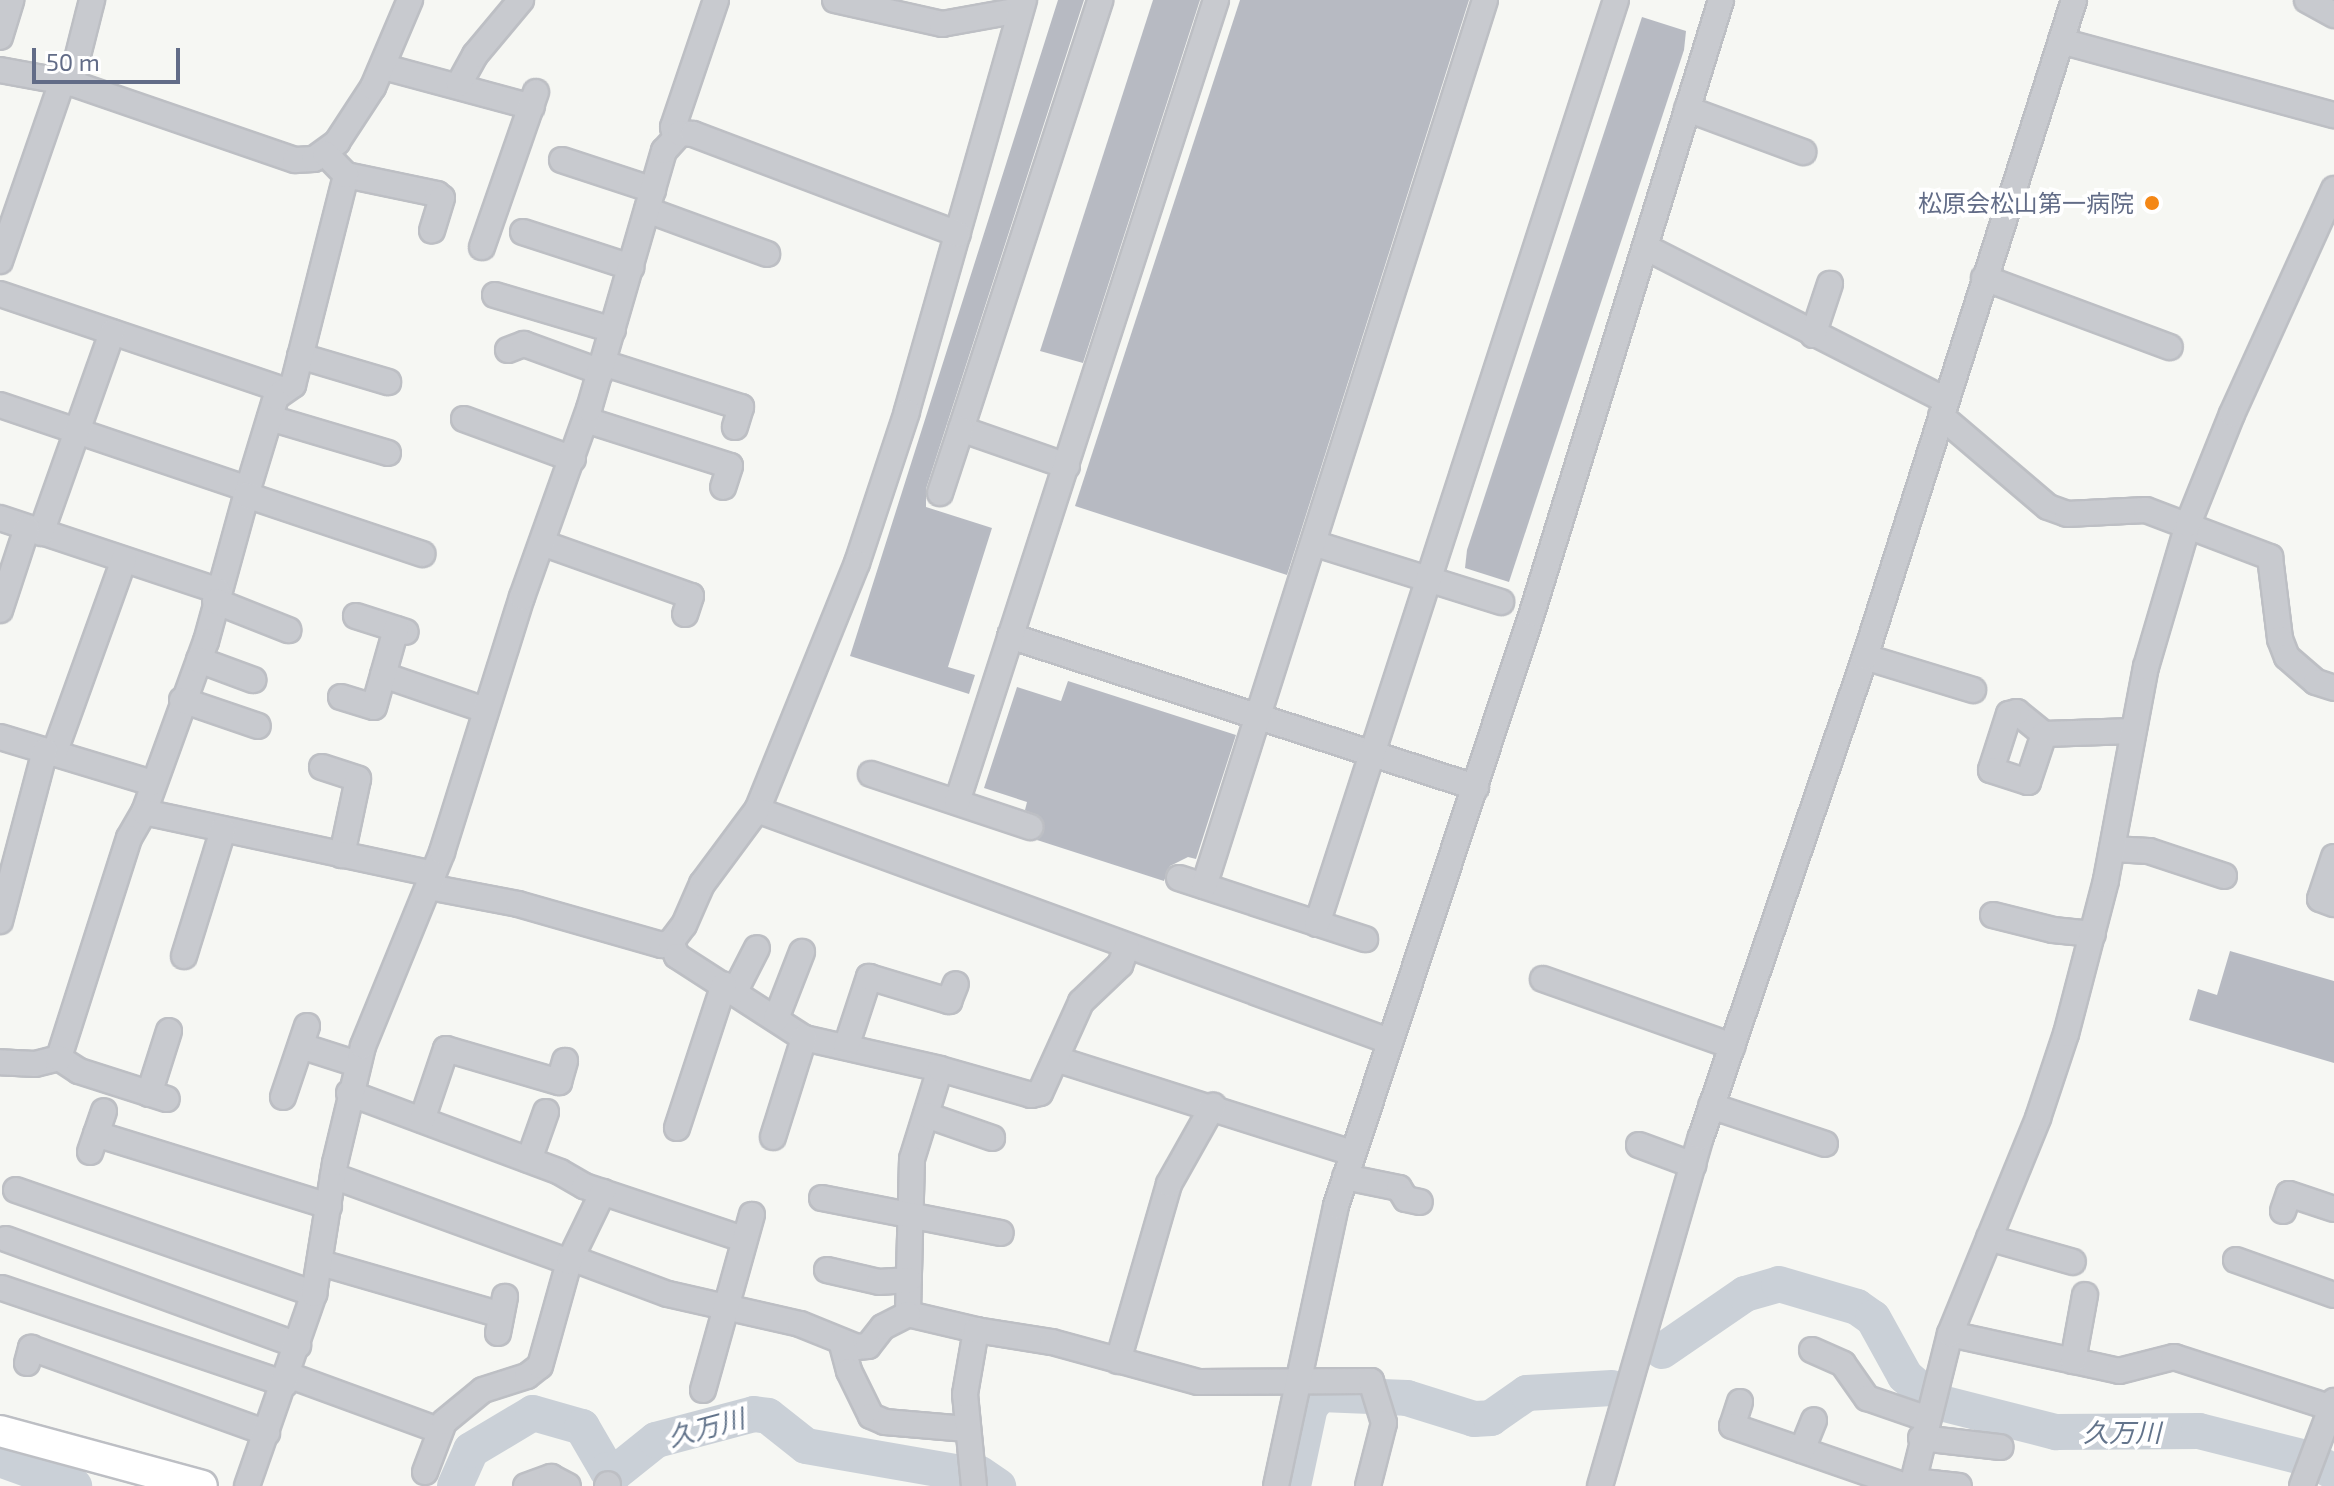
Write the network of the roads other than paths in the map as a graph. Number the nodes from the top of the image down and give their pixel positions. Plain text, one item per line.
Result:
1 (11, 0) edge
2 (92, 0) edge
3 (409, 0) edge
4 (521, 0) edge
5 (716, 0) edge
6 (835, 0) edge
7 (1100, 0) edge
8 (1216, 0) edge
9 (1485, 0) edge
10 (1616, 0) edge
11 (1721, 0) edge
12 (2074, 0) edge
13 (2307, 0) edge
14 (1022, 5) edge
15 (2334, 15) edge
16 (0, 37) edge
17 (2061, 41) junction
18 (384, 67) junction
19 (0, 70) edge
20 (66, 84) junction
21 (459, 84) junction
22 (1687, 109) junction
23 (2334, 115) edge
24 (675, 137) junction
25 (1803, 152) dead end
26 (325, 153) junction
27 (562, 160) dead end
28 (346, 175) junction
29 (2334, 189) edge
30 (650, 200) junction
31 (432, 231) dead end
32 (523, 232) dead end
33 (958, 234) junction
34 (482, 247) dead end
35 (1645, 247) junction
36 (767, 255) dead end
37 (0, 261) edge
38 (631, 267) junction
39 (1984, 278) junction
40 (1830, 284) dead end
41 (0, 294) edge
42 (495, 295) dead end
43 (613, 330) junction
44 (112, 332) junction
45 (1813, 335) junction
46 (2170, 348) dead end
47 (508, 350) dead end
48 (300, 356) junction
49 (602, 367) junction
50 (388, 382) dead end
51 (283, 390) junction
52 (0, 405) edge
53 (1943, 408) junction
54 (270, 418) junction
55 (464, 419) dead end
56 (586, 420) junction
57 (735, 427) dead end
58 (961, 429) junction
59 (77, 432) junction
60 (388, 453) dead end
61 (573, 459) junction
62 (1067, 466) junction
63 (723, 487) dead end
64 (247, 492) junction
65 (940, 493) dead end
66 (0, 518) edge
67 (2188, 524) junction
68 (34, 530) junction
69 (542, 543) junction
70 (1316, 544) junction
71 (423, 554) dead end
72 (124, 560) junction
73 (1427, 580) junction
74 (216, 596) junction
75 (1501, 602) dead end
76 (0, 610) edge
77 (685, 614) dead end
78 (356, 616) dead end
79 (288, 630) dead end
80 (1010, 636) junction
81 (1865, 657) junction
82 (199, 660) junction
83 (383, 675) junction
84 (253, 680) dead end
85 (2334, 688) edge
86 (1973, 690) dead end
87 (182, 700) junction
88 (340, 700) dead end
89 (485, 710) junction
90 (1259, 717) junction
91 (258, 726) dead end
92 (2133, 731) junction
93 (2044, 734) dead end
94 (0, 737) edge
95 (50, 752) junction
96 (1372, 752) junction
97 (322, 767) dead end
98 (871, 774) dead end
99 (152, 783) junction
100 (1476, 787) junction
101 (957, 802) junction
102 (757, 810) junction
103 (144, 812) junction
104 (1030, 827) dead end
105 (223, 830) junction
106 (2112, 849) junction
107 (342, 855) junction
108 (2334, 857) edge
109 (1179, 878) dead end
110 (2210, 878) dead end
111 (431, 881) junction
112 (1204, 886) junction
113 (2334, 904) edge
114 (1993, 915) dead end
115 (0, 921) edge
116 (1317, 924) junction
117 (2093, 934) junction
118 (1365, 939) dead end
119 (671, 942) junction
120 (181, 943) dead end
121 (1127, 947) junction
122 (757, 948) dead end
123 (802, 952) dead end
124 (1543, 979) dead end
125 (956, 984) dead end
126 (729, 988) junction
127 (776, 1019) junction
128 (168, 1030) dead end
129 (804, 1038) junction
130 (1389, 1041) junction
131 (1732, 1046) junction
132 (846, 1047) junction
133 (59, 1058) junction
134 (1059, 1060) junction
135 (565, 1061) dead end
136 (0, 1062) edge
137 (357, 1064) junction
138 (940, 1069) junction
139 (349, 1093) junction
140 (283, 1097) dead end
141 (1213, 1106) junction
142 (1711, 1106) junction
143 (546, 1112) dead end
144 (926, 1115) junction
145 (422, 1120) junction
146 (677, 1128) dead end
147 (97, 1132) dead end
148 (773, 1137) dead end
149 (992, 1138) dead end
150 (1825, 1144) dead end
151 (1639, 1145) dead end
152 (1353, 1153) junction
153 (529, 1160) junction
154 (1693, 1165) junction
155 (333, 1176) junction
156 (1345, 1177) junction
157 (603, 1192) junction
158 (6, 1193) edge
159 (822, 1198) dead end
160 (1420, 1202) dead end
161 (329, 1206) junction
162 (2334, 1209) edge
163 (2283, 1211) dead end
164 (752, 1215) dead end
165 (911, 1217) junction
166 (1001, 1233) dead end
167 (1989, 1238) junction
168 (6, 1239) dead end
169 (743, 1239) junction
170 (2251, 1258) dead end
171 (570, 1260) junction
172 (2073, 1262) dead end
173 (321, 1263) junction
174 (827, 1270) dead end
175 (909, 1280) junction
176 (2, 1288) edge
177 (314, 1294) junction
178 (2085, 1295) dead end
179 (2334, 1295) edge
180 (726, 1305) junction
181 (908, 1314) junction
182 (501, 1315) dead end
183 (976, 1330) junction
184 (1950, 1334) junction
185 (841, 1341) junction
186 (298, 1345) junction
187 (1812, 1350) dead end
188 (1118, 1361) junction
189 (2073, 1361) junction
190 (27, 1363) dead end
191 (1298, 1379) junction
192 (286, 1380) junction
193 (703, 1390) dead end
194 (1740, 1402) dead end
195 (2333, 1404) edge
196 (1814, 1420) dead end
197 (1923, 1428) junction
198 (967, 1429) junction
199 (438, 1430) junction
200 (0, 1431) edge
201 (267, 1433) junction
202 (2000, 1447) dead end
203 (1802, 1450) junction
204 (425, 1472) dead end
205 (1910, 1484) edge
206 (202, 1486) edge
207 (247, 1486) edge
208 (526, 1486) edge
209 (568, 1486) edge
210 (974, 1486) edge
211 (1276, 1486) edge
212 (1368, 1486) edge
213 (1600, 1486) edge
214 (1959, 1486) edge
215 (2302, 1486) edge

1 - 16 street
2 - 20 street
3 - 18 street
4 - 21 street
5 - 24 street
6 - 14 street
7 - 58 street
8 - 62 street
9 - 70 street
10 - 73 street
11 - 22 street
12 - 17 street
13 - 15 street
14 - 33 street
17 - 23 street
17 - 39 street
18 - 21 street
18 - 26 street
19 - 20 street
20 - 26 street
20 - 37 street
21 - 34 street
22 - 25 street
22 - 35 street
24 - 30 street
24 - 33 street
26 - 28 street
27 - 30 street
28 - 31 street
28 - 48 street
29 - 67 street
30 - 36 street
30 - 38 street
32 - 38 street
33 - 102 street
35 - 45 street
35 - 100 street
38 - 43 street
39 - 46 street
39 - 53 street
40 - 45 street
41 - 44 street
42 - 43 street
43 - 49 street
44 - 51 street
44 - 59 street
45 - 53 street
47 - 49 street
48 - 50 street
48 - 51 street
49 - 56 street
49 - 57 street
51 - 54 street
52 - 59 street
53 - 67 street
53 - 81 street
54 - 60 street
54 - 64 street
55 - 61 street
56 - 61 street
56 - 63 street
58 - 62 street
58 - 65 street
59 - 64 street
59 - 68 street
61 - 69 street
62 - 80 street
64 - 71 street
64 - 74 street
66 - 68 street
67 - 85 street
67 - 92 street
68 - 72 street
68 - 76 street
69 - 77 street
69 - 89 street
70 - 73 street
70 - 90 street
72 - 74 street
72 - 95 street
73 - 75 street
73 - 96 street
74 - 79 street
74 - 82 street
78 - 83 street
80 - 90 street
80 - 101 street
81 - 86 street
81 - 131 street
82 - 84 street
82 - 87 street
83 - 88 street
83 - 89 street
87 - 91 street
87 - 99 street
89 - 111 street
90 - 96 street
90 - 112 street
92 - 93 street
92 - 106 street
94 - 95 street
95 - 99 street
95 - 115 street
96 - 100 street
96 - 116 street
97 - 107 street
98 - 101 street
99 - 103 street
100 - 130 street
101 - 104 street
102 - 119 street
102 - 121 street
103 - 105 street
103 - 133 street
105 - 107 street
105 - 120 street
106 - 110 street
106 - 117 street
107 - 111 street
108 - 113 street
109 - 112 street
111 - 119 street
111 - 137 street
112 - 116 street
114 - 117 street
116 - 118 street
117 - 167 street
119 - 126 street
121 - 130 street
121 - 134 street
122 - 126 street
123 - 127 street
124 - 131 street
125 - 132 street
126 - 127 street
126 - 146 street
127 - 129 street
128 - 133 street
129 - 132 street
129 - 148 street
130 - 152 street
131 - 142 street
132 - 138 street
133 - 136 street
134 - 138 street
134 - 141 street
135 - 145 street
137 - 139 street
137 - 140 street
138 - 144 street
139 - 145 street
139 - 155 street
141 - 152 street
141 - 188 street
142 - 150 street
142 - 154 street
143 - 153 street
144 - 149 street
144 - 165 street
145 - 153 street
147 - 161 street
151 - 154 street
152 - 156 street
153 - 157 street
154 - 213 street
155 - 161 street
155 - 171 street
156 - 160 street
156 - 191 street
157 - 169 street
157 - 171 street
158 - 177 street
159 - 165 street
161 - 173 street
162 - 163 street
164 - 169 street
165 - 166 street
165 - 175 street
167 - 172 street
167 - 184 street
168 - 186 street
169 - 180 street
170 - 179 street
171 - 180 street
171 - 199 street
173 - 177 street
173 - 182 street
174 - 175 street
175 - 181 street
176 - 192 street
177 - 186 street
178 - 189 street
180 - 185 street
180 - 193 street
181 - 183 street
181 - 185 street
183 - 188 street
183 - 198 street
184 - 189 street
184 - 197 street
185 - 198 street
186 - 192 street
187 - 197 street
188 - 191 street
189 - 195 street
190 - 201 street
191 - 211 street
191 - 212 street
192 - 199 street
192 - 201 street
194 - 203 street
195 - 215 street
196 - 203 street
197 - 202 street
197 - 205 street
198 - 210 street
199 - 204 street
200 - 206 main road
201 - 207 street
203 - 205 street
205 - 214 street
208 - 209 street

